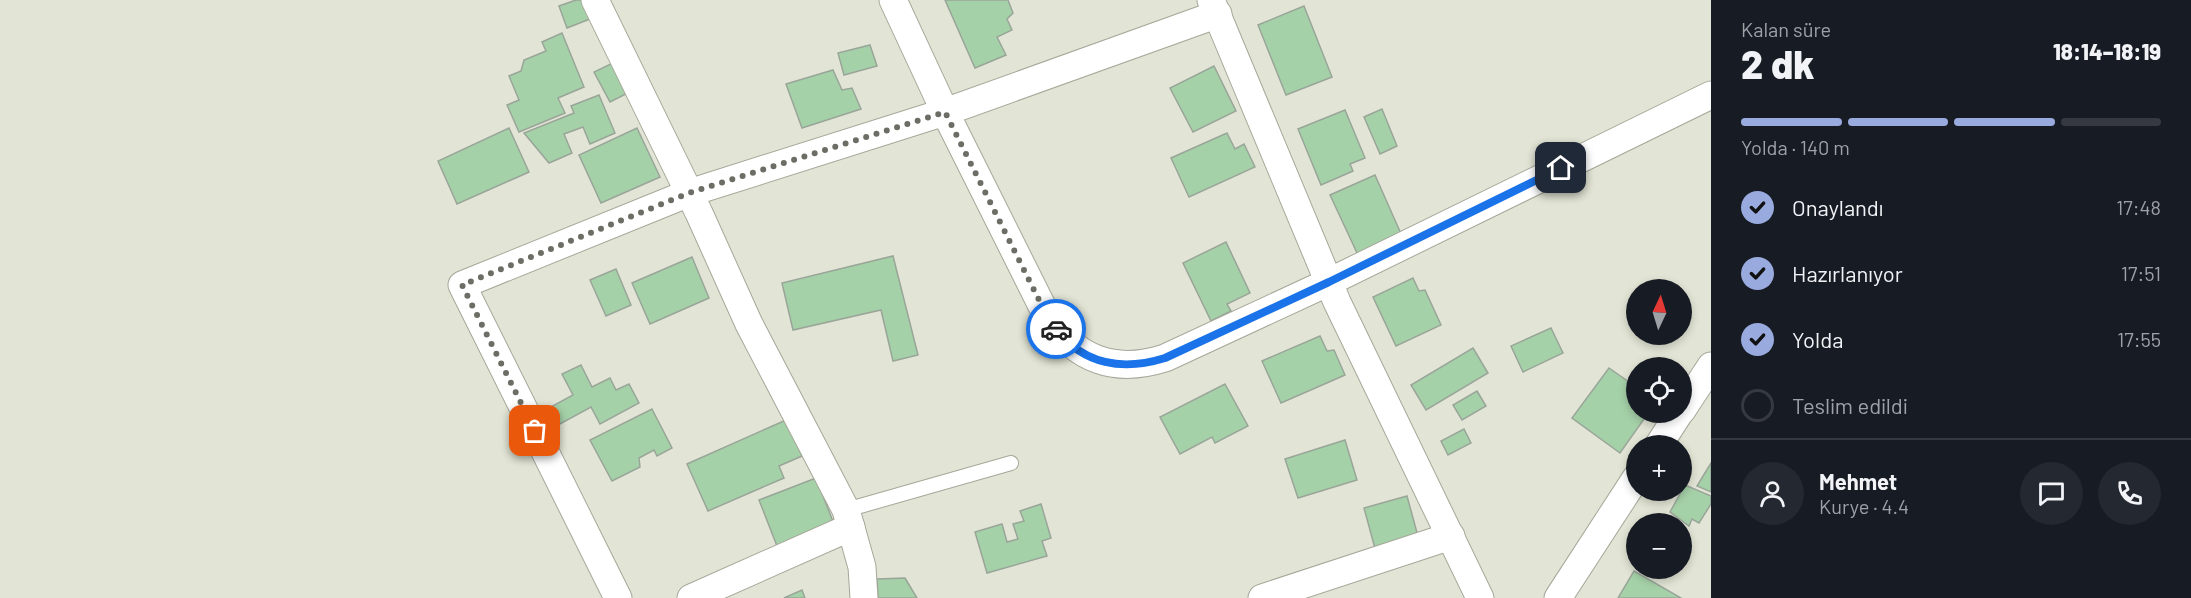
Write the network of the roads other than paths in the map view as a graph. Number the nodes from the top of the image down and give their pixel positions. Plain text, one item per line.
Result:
1 (596, 0) edge
2 (893, 0) edge
3 (1215, 7) edge
4 (1711, 95) edge
5 (945, 112) junction
6 (689, 193) junction
7 (1329, 282) junction
8 (1711, 366) edge
9 (1692, 394) edge
10 (1011, 464) dead end
11 (1626, 493) edge
12 (848, 518) junction
13 (1451, 536) junction
14 (618, 598) edge
15 (691, 598) edge
16 (864, 598) edge
17 (1262, 598) edge
18 (1480, 598) edge
19 (1557, 598) edge

1 - 6 street
2 - 5 street
3 - 5 street
3 - 7 street
4 - 7 street
5 - 6 street
5 - 7 street
6 - 12 street
6 - 14 street
7 - 13 street
8 - 9 street
10 - 12 lane
11 - 19 street
12 - 15 street
12 - 16 street
13 - 17 street
13 - 18 street

